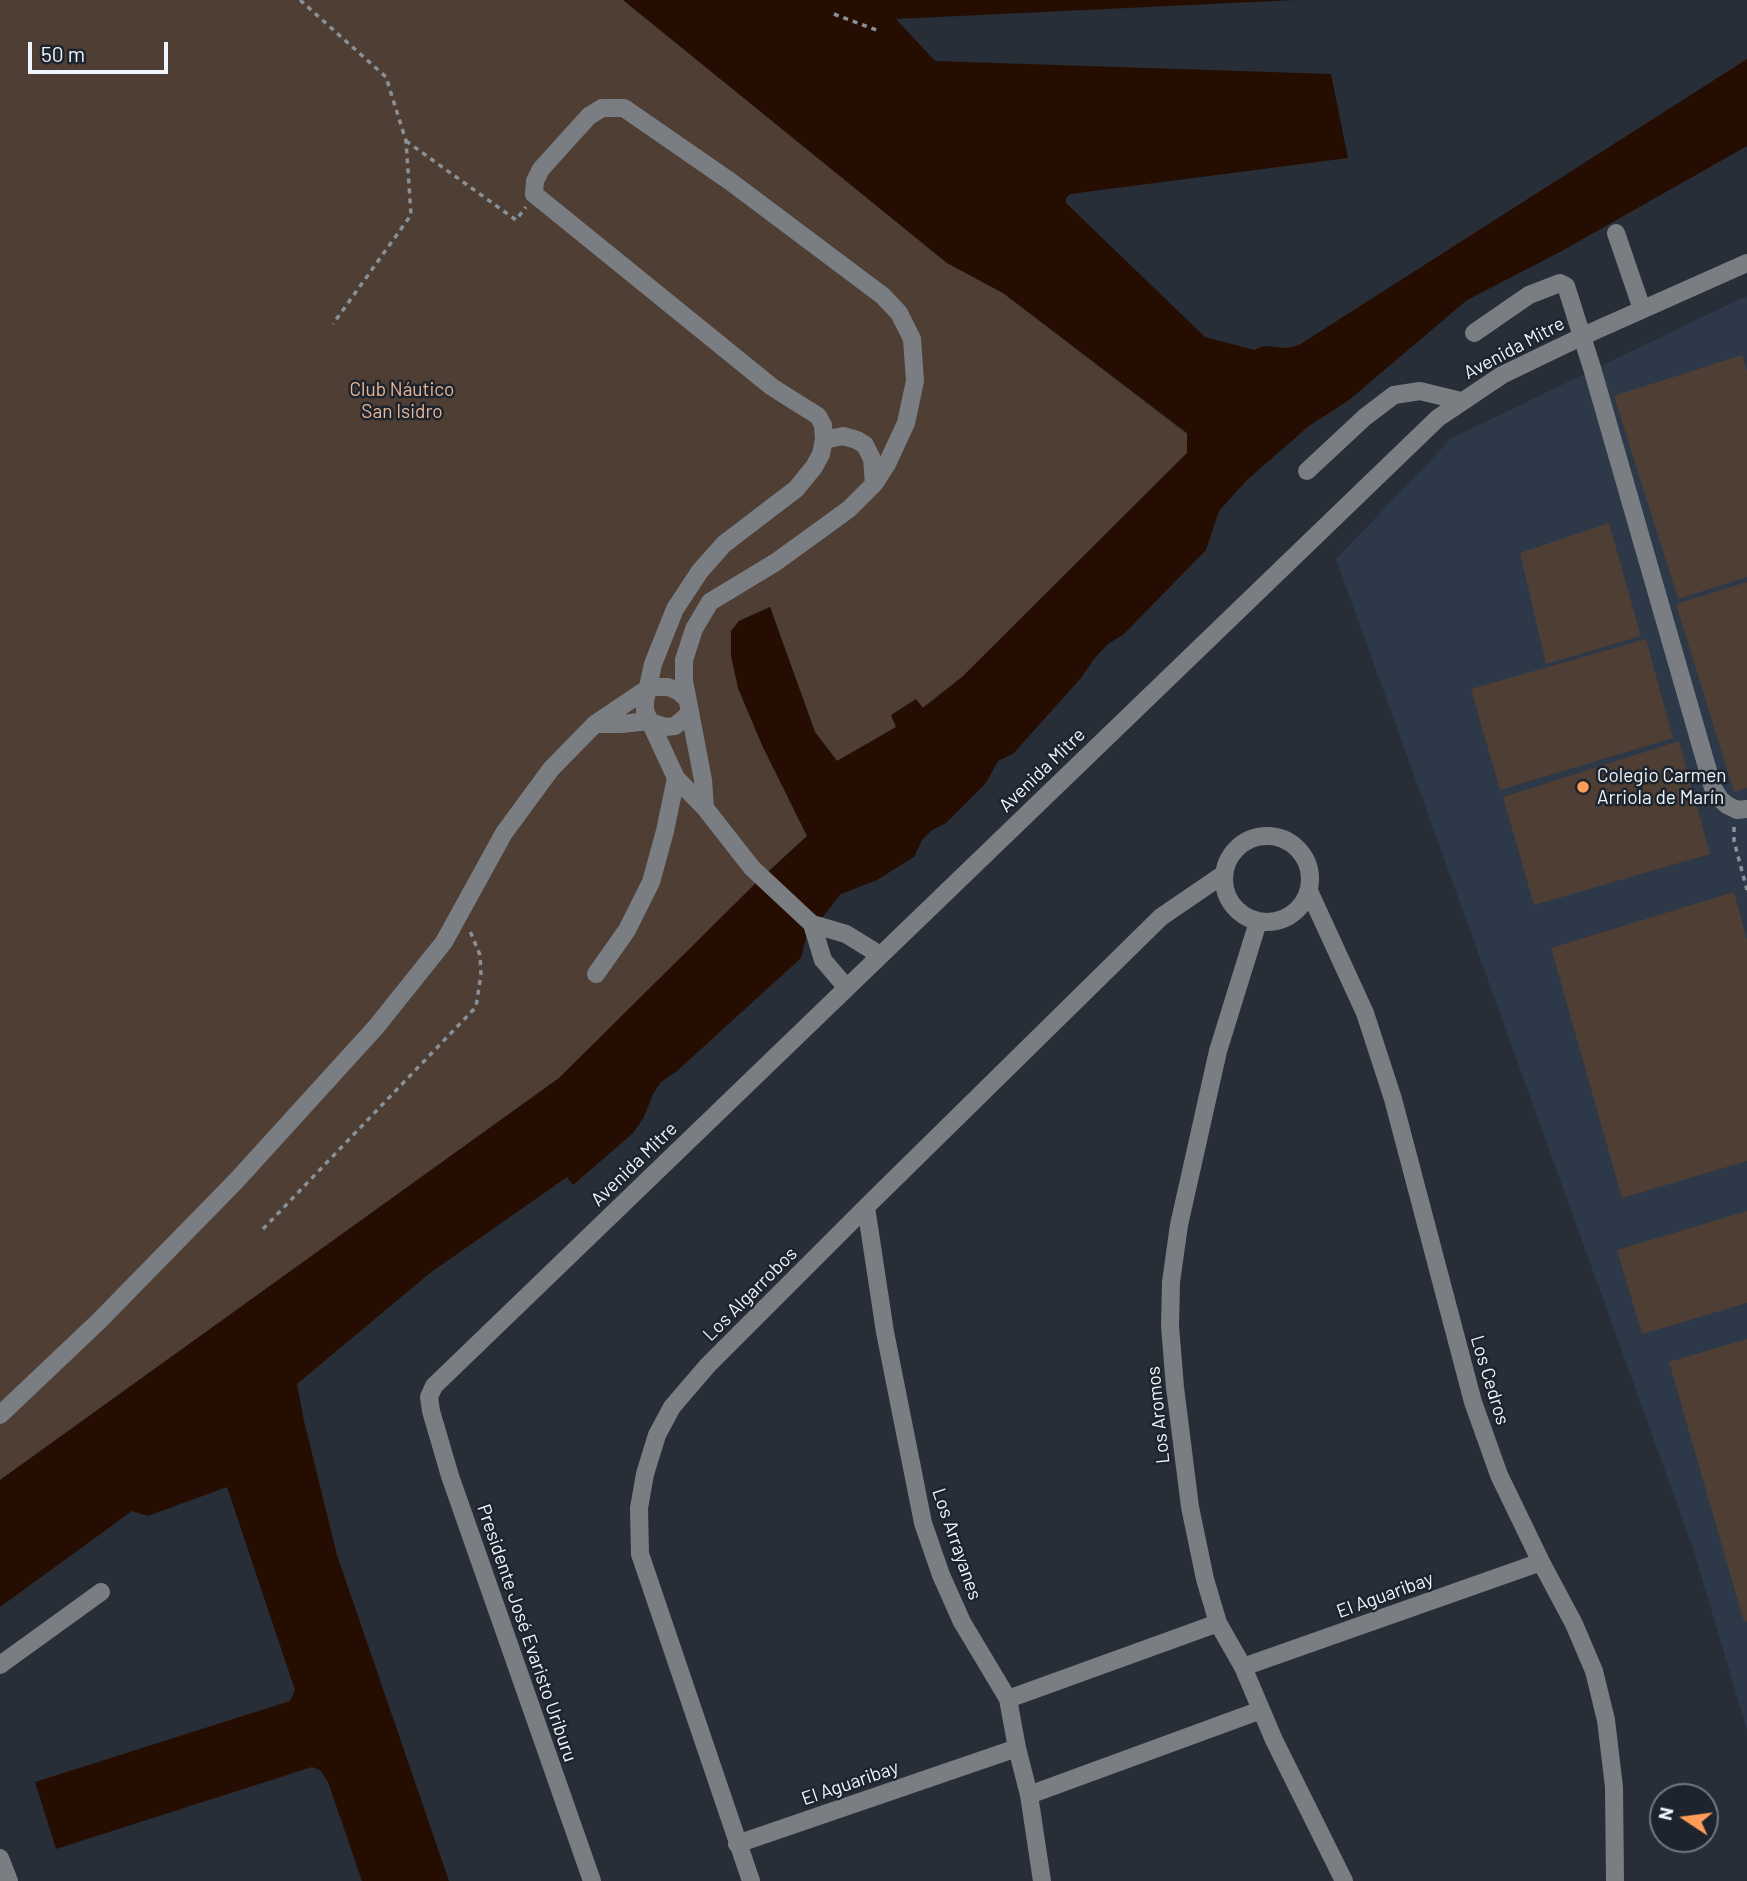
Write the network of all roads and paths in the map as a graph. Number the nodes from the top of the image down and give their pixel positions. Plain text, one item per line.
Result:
1 (300, 0) edge
2 (834, 14) dead end
3 (879, 31) dead end
4 (406, 141) junction
5 (534, 194) junction
6 (1616, 233) dead end
7 (1746, 265) edge
8 (1642, 309) junction
9 (332, 324) dead end
10 (1474, 333) dead end
11 (1583, 336) junction
12 (1461, 401) junction
13 (824, 440) junction
14 (1307, 471) dead end
15 (874, 484) junction
16 (647, 690) junction
17 (688, 706) junction
18 (648, 721) junction
19 (595, 724) junction
20 (676, 778) junction
21 (705, 808) junction
22 (1742, 809) edge
23 (1224, 874) junction
24 (1747, 890) edge
25 (1309, 891) junction
26 (459, 914) junction
27 (809, 921) junction
28 (1258, 922) junction
29 (880, 955) junction
30 (596, 974) dead end
31 (847, 988) junction
32 (866, 1207) junction
33 (262, 1229) dead end
34 (429, 1397) joint
35 (0, 1415) edge
36 (1541, 1562) junction
37 (101, 1592) dead end
38 (1218, 1623) junction
39 (0, 1665) edge
40 (1244, 1667) junction
41 (1008, 1699) junction
42 (1261, 1710) junction
43 (1017, 1748) junction
44 (1029, 1795) junction
45 (737, 1844) junction
46 (0, 1858) edge
47 (9, 1881) edge
48 (592, 1881) edge
49 (751, 1881) edge
50 (1042, 1881) edge
51 (1344, 1881) edge
52 (1615, 1881) edge

1 - 4 path
2 - 3 path
4 - 5 path
4 - 9 path
5 - 13 street
5 - 15 street
6 - 8 street
7 - 8 street, Avenida Mitre
8 - 11 street, Avenida Mitre
10 - 11 street
11 - 12 street, Avenida Mitre
11 - 22 street
12 - 14 street
12 - 29 street, Avenida Mitre
13 - 15 street
13 - 16 street
15 - 17 street
16 - 17 street
16 - 18 street
16 - 19 street
17 - 18 street
17 - 21 street
18 - 19 street
18 - 20 street
19 - 26 street
20 - 21 street
20 - 30 street
21 - 27 street
22 - 24 path
23 - 25 street, Los Cedros
23 - 28 street
23 - 32 street, Los Algarrobos
25 - 28 street
25 - 36 street, Los Cedros
26 - 33 path
26 - 35 street
27 - 29 street
27 - 31 street
28 - 38 street, Los Aromos
29 - 31 street, Avenida Mitre
31 - 34 street, Avenida Mitre
32 - 41 street, Los Arrayanes
32 - 45 street, Los Algarrobos
34 - 48 street, Presidente José Evaristo Uriburu
36 - 40 street, El Aguaribay
36 - 52 street, Los Cedros
37 - 39 street
38 - 40 street, Los Aromos
38 - 41 street
40 - 42 street, Los Aromos
41 - 43 street, Los Arrayanes
42 - 44 street
42 - 51 street, Los Aromos
43 - 44 street, Los Arrayanes
43 - 45 street, El Aguaribay
44 - 50 street, Los Arrayanes
45 - 49 street, Los Algarrobos
46 - 47 street

